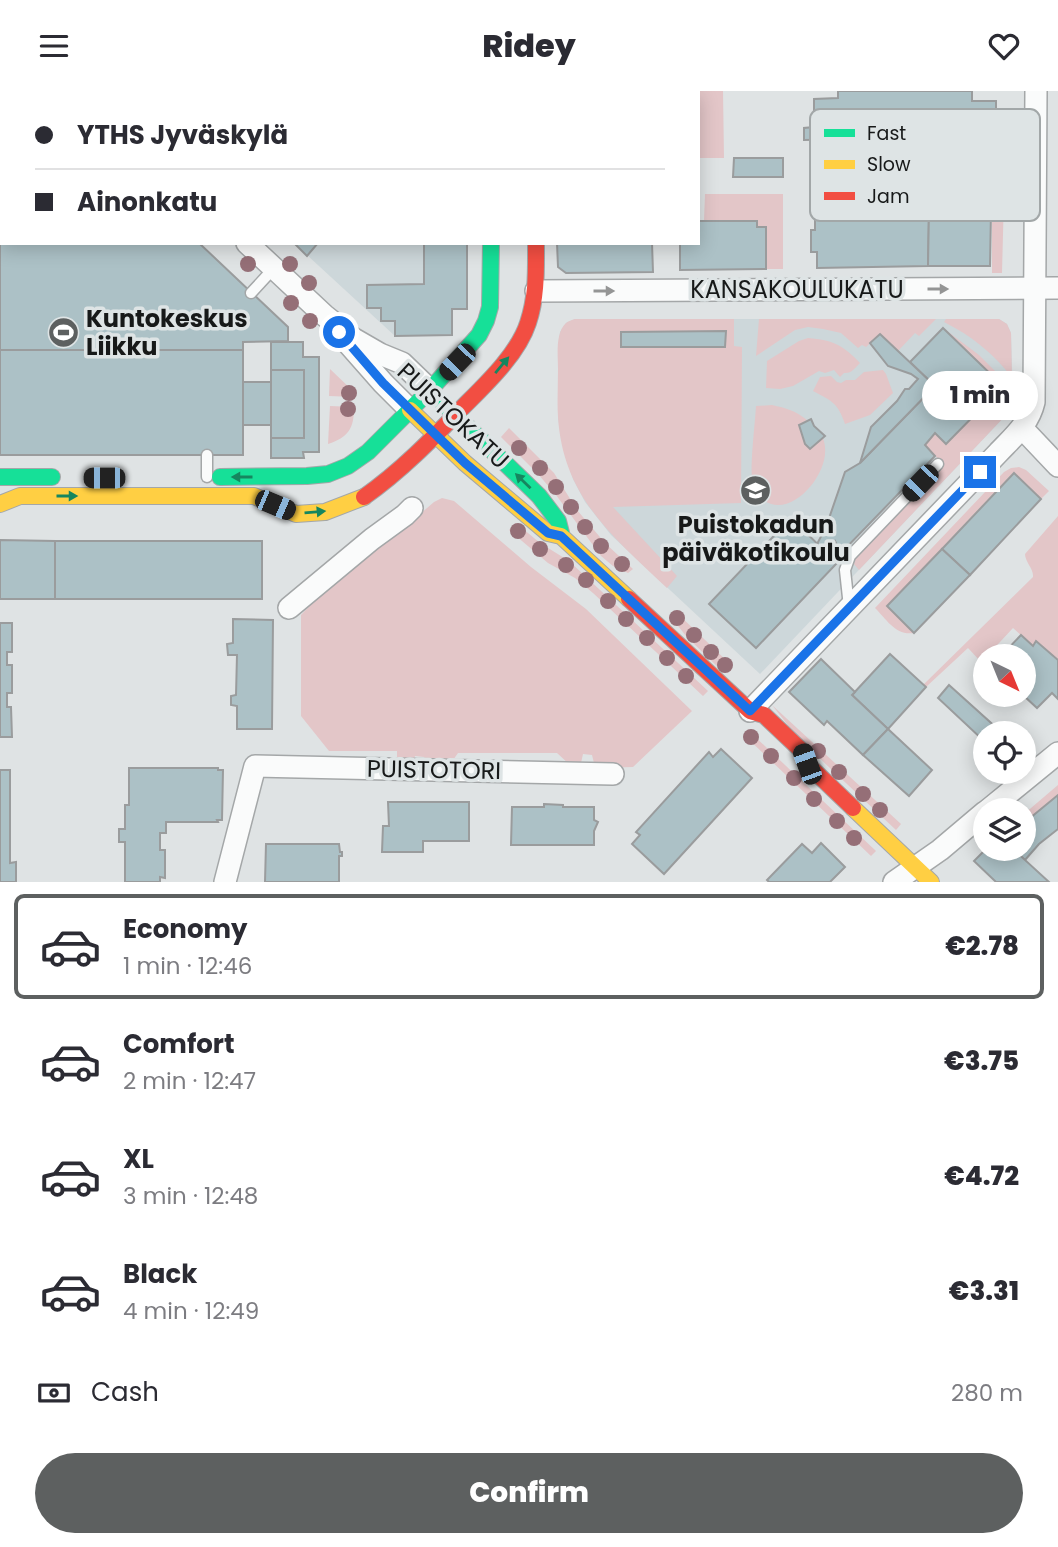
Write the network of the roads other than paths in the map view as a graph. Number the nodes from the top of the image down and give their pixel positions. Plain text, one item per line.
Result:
1 (1036, 91) edge
2 (1036, 109) edge
3 (1035, 221) edge
4 (249, 245) edge
5 (491, 245) edge
6 (536, 245) edge
7 (274, 268) junction
8 (1035, 288) junction
9 (1058, 288) edge
10 (536, 291) junction
11 (251, 293) dead end
12 (324, 315) junction
13 (430, 390) junction
14 (410, 410) junction
15 (456, 415) junction
16 (1022, 428) junction
17 (436, 435) junction
18 (206, 455) dead end
19 (938, 464) dead end
20 (1058, 466) edge
21 (0, 477) edge
22 (65, 477) dead end
23 (200, 477) joint
24 (0, 504) edge
25 (412, 508) dead end
26 (561, 536) junction
27 (849, 607) junction
28 (289, 608) dead end
29 (750, 711) junction
30 (1058, 753) edge
31 (613, 774) dead end
32 (1003, 798) edge
33 (973, 825) edge
34 (923, 875) edge
35 (225, 882) edge
36 (894, 882) edge

1 - 2 street
3 - 8 street
4 - 7 street, PUISTOKATU
5 - 13 main road
6 - 10 main road
7 - 11 lane
7 - 12 street, PUISTOKATU
8 - 9 street, KANSAKOULUKATU
10 -> 8 street, KANSAKOULUKATU
8 - 16 street
15 -> 10 main road
12 - 13 street, PUISTOKATU
12 - 14 street, PUISTOKATU
13 - 14 main road
13 - 15 main road, PUISTOKATU
14 - 17 main road, PUISTOKATU
14 -> 23 main road
15 - 17 main road
26 -> 15 main road, PUISTOKATU
16 - 20 street
16 - 27 street
24 -> 17 main road
17 - 26 main road, PUISTOKATU
18 - 23 lane
19 - 27 lane
21 - 22 main road
25 - 28 street
26 - 29 main road, PUISTOKATU
27 - 29 street
29 - 34 main road, PUISTOKATU
30 - 32 street
31 - 35 street, PUISTOTORI
33 - 34 street
34 - 36 street

